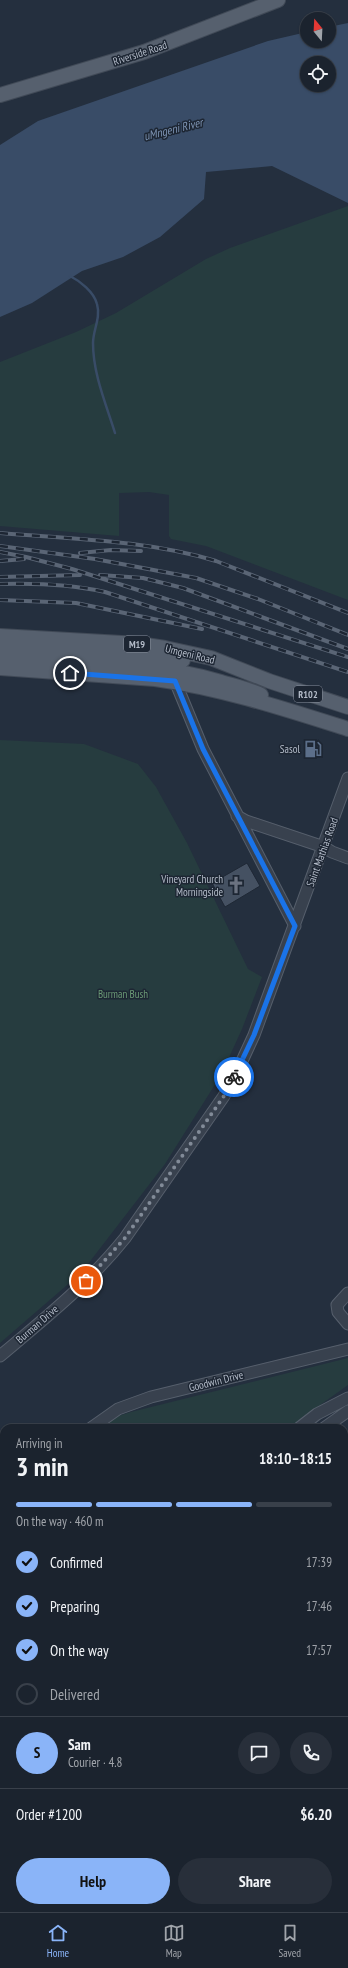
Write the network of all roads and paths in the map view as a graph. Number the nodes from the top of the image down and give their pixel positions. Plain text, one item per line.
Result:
1 (278, 0) edge
2 (0, 96) edge
3 (0, 636) edge
4 (0, 647) edge
5 (0, 657) edge
6 (0, 668) edge
7 (175, 681) junction
8 (269, 681) junction
9 (278, 707) junction
10 (348, 707) edge
11 (348, 729) edge
12 (348, 778) edge
13 (237, 816) junction
14 (324, 847) junction
15 (348, 858) edge
16 (295, 926) junction
17 (348, 1293) edge
18 (348, 1324) edge
19 (348, 1349) edge
20 (0, 1356) edge
21 (348, 1390) edge
22 (348, 1398) edge
23 (322, 1412) junction
24 (348, 1412) edge
25 (334, 1421) junction
26 (96, 1424) edge
27 (305, 1424) edge
28 (330, 1424) edge

1 - 2 main road, Riverside Road
3 - 8 main road, Umgeni Road / M19
4 - 8 main road
5 - 9 main road
6 - 7 main road
7 - 9 main road
7 - 13 street
8 - 10 main road, Umgeni Road / R102
9 - 11 main road, R102
12 - 14 street, Saint Mathias Road
13 - 14 street
13 - 16 street
14 - 15 street
14 - 16 street, Saint Mathias Road
16 - 20 street, Burman Drive
17 - 18 street
19 - 26 street, Goodwin Drive
21 - 23 street
22 - 23 street
23 - 25 street
23 - 27 street
24 - 25 street
25 - 28 street

